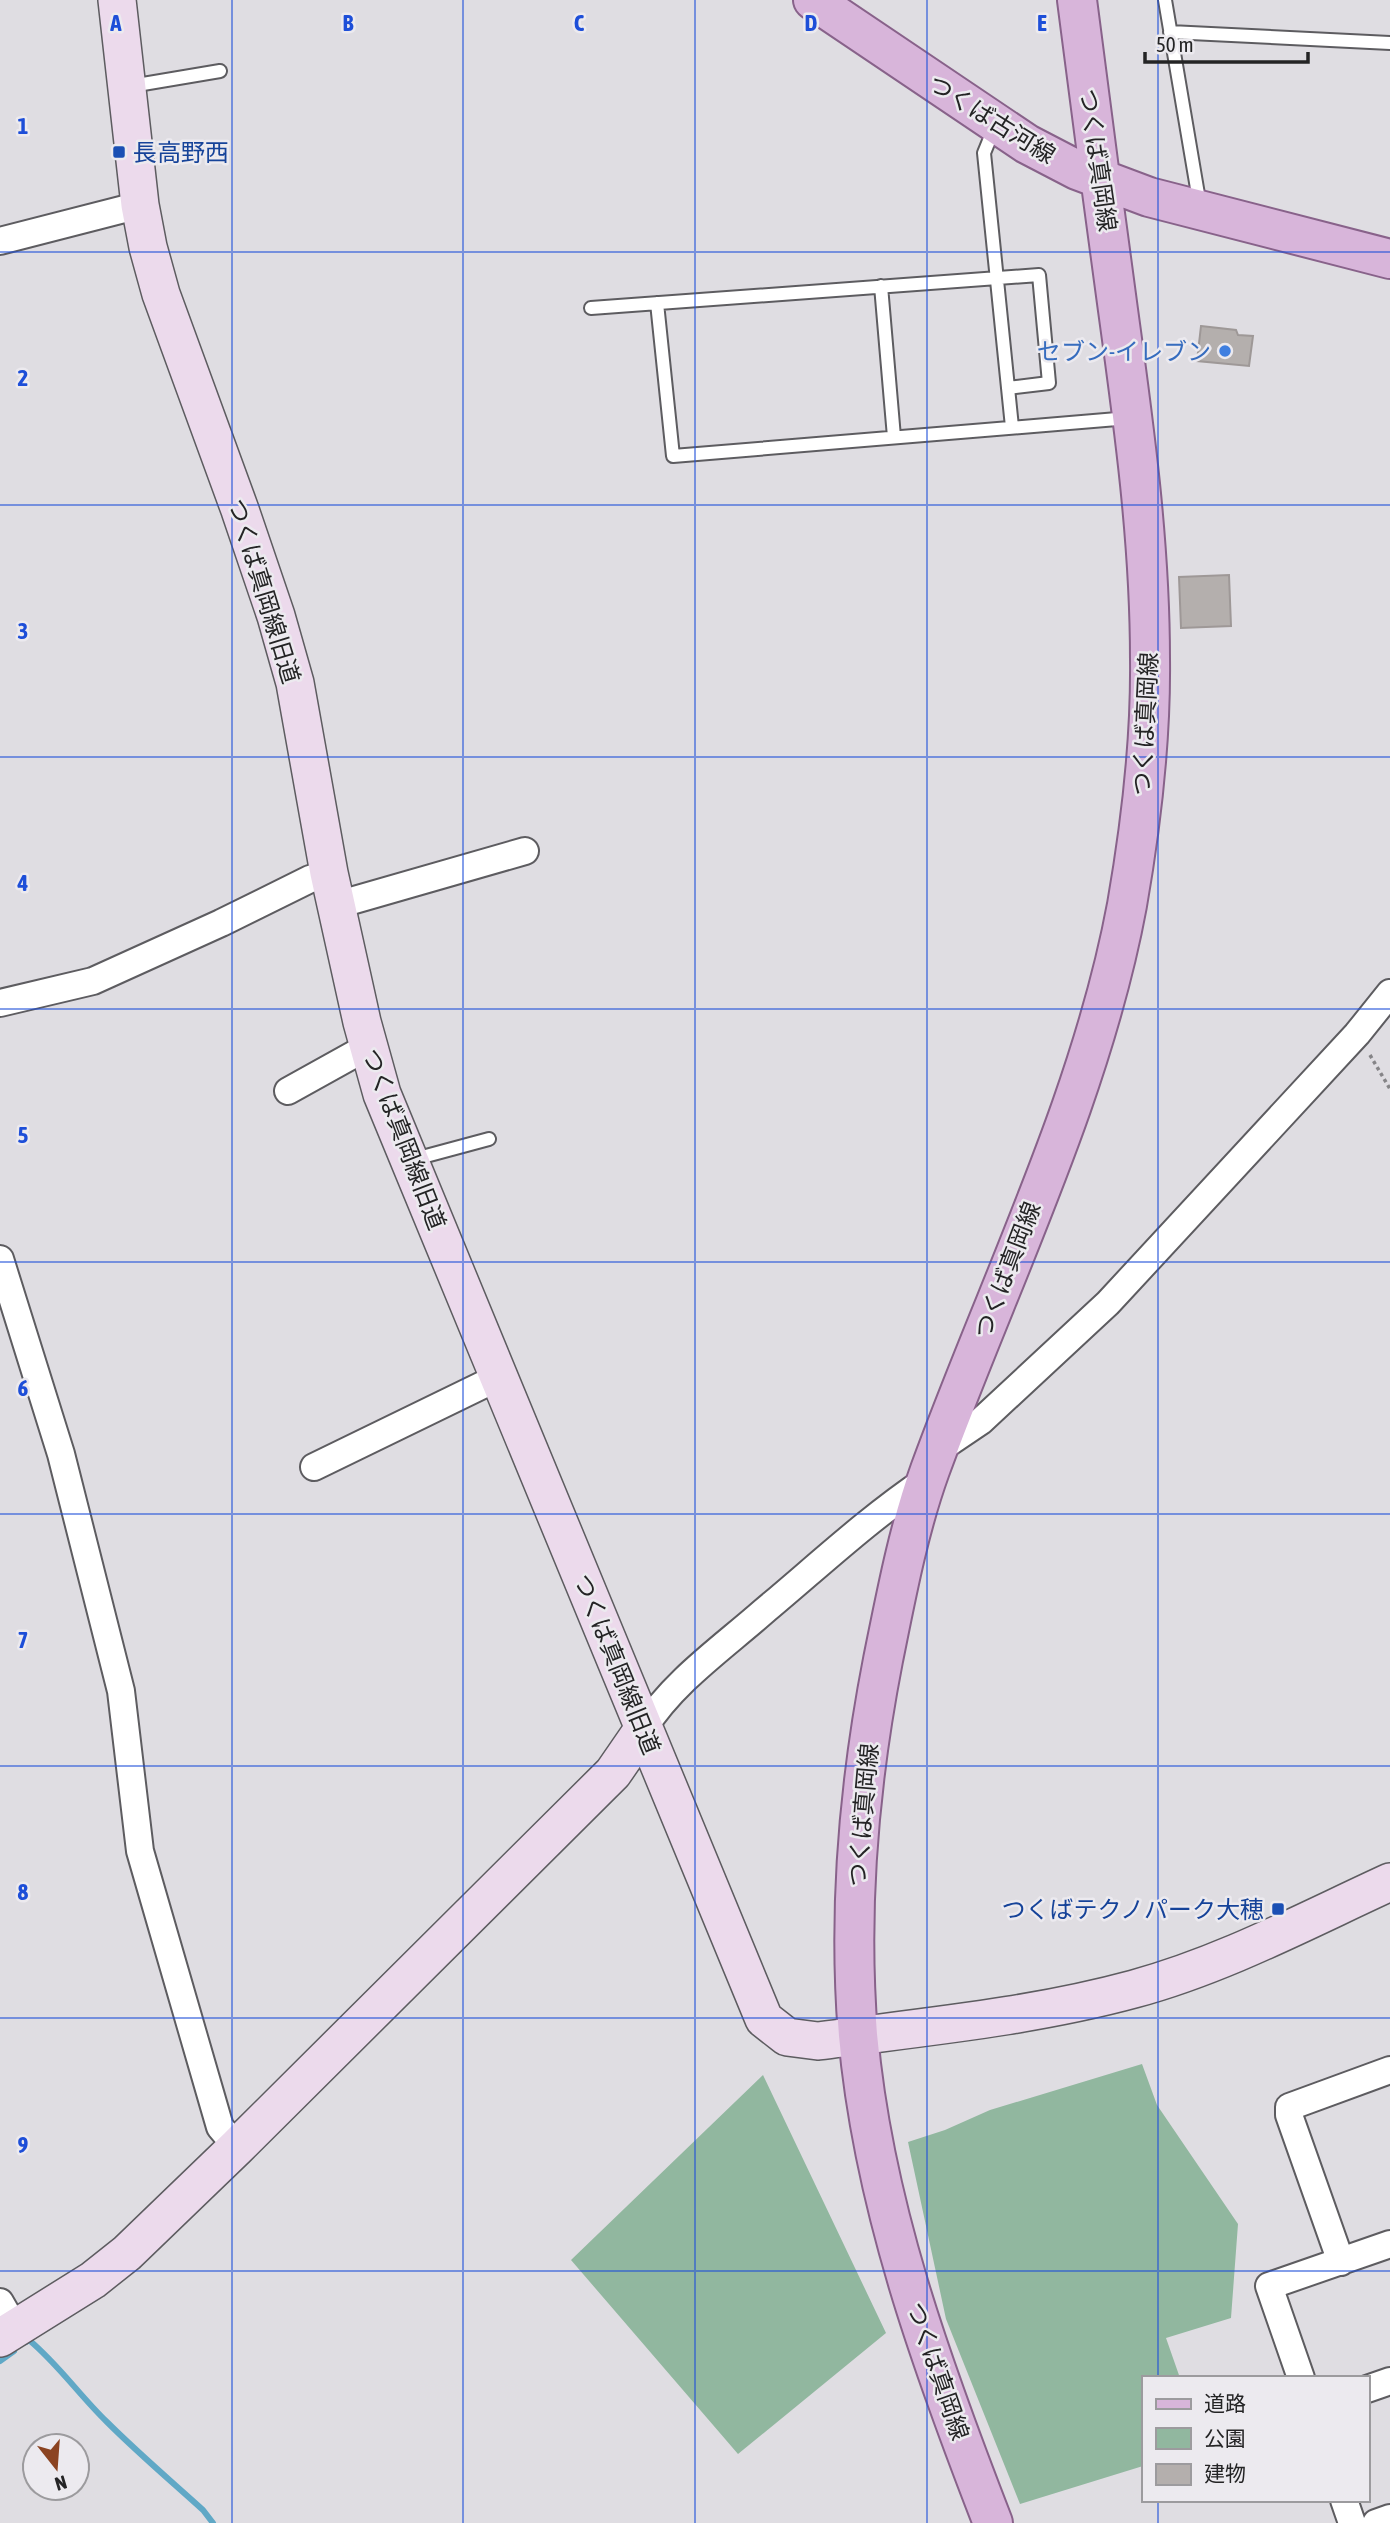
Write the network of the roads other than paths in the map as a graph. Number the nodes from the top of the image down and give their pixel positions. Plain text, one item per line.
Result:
1 (117, 0) edge
2 (813, 0) edge
3 (1077, 0) edge
4 (1165, 0) edge
5 (1170, 32) junction
6 (1390, 43) edge
7 (220, 71) dead end
8 (127, 86) junction
9 (996, 124) junction
10 (1101, 180) junction
11 (141, 205) junction
12 (1201, 209) junction
13 (0, 241) edge
14 (1390, 259) edge
15 (996, 278) junction
16 (881, 286) junction
17 (657, 303) junction
18 (591, 308) dead end
19 (1008, 388) junction
20 (1132, 418) junction
21 (1012, 427) junction
22 (894, 437) junction
23 (525, 851) dead end
24 (333, 889) junction
25 (1390, 993) edge
26 (0, 1003) edge
27 (369, 1046) junction
28 (288, 1091) dead end
29 (489, 1139) dead end
30 (410, 1160) junction
31 (0, 1258) edge
32 (499, 1377) junction
33 (932, 1465) junction
34 (314, 1467) dead end
35 (644, 1728) junction
36 (1390, 1882) edge
37 (858, 2035) junction
38 (1390, 2070) edge
39 (237, 2147) junction
40 (1390, 2244) edge
41 (1341, 2262) junction
42 (5, 2323) edge
43 (1300, 2376) edge
44 (1390, 2381) edge
45 (1369, 2388) edge
46 (1345, 2502) edge
47 (1390, 2518) edge
48 (993, 2523) edge
49 (1352, 2523) edge
50 (1376, 2523) edge

1 - 8 street, つくば真岡線旧道
2 - 9 main road, つくば古河線
3 - 10 main road, つくば真岡線
4 - 5 lane
5 - 6 lane
5 - 12 lane
7 - 8 lane
8 - 11 street, つくば真岡線旧道
9 - 10 main road, つくば古河線
9 - 15 lane
10 - 12 main road, つくば古河線
10 - 20 main road, つくば真岡線
11 - 13 street
11 - 24 street, つくば真岡線旧道
12 - 14 main road, つくば古河線
15 - 16 lane
15 - 19 lane
15 - 19 lane
16 - 17 lane
16 - 22 lane
17 - 18 lane
17 - 22 lane
19 - 21 lane
20 - 21 lane
20 - 33 main road, つくば真岡線
21 - 22 lane
23 - 24 street
24 - 26 street
24 - 27 street, つくば真岡線旧道
25 - 33 street
27 - 28 street
27 - 30 street, つくば真岡線旧道
29 - 30 lane
30 - 32 street, つくば真岡線旧道
31 - 39 street
32 - 34 street
32 - 35 street, つくば真岡線旧道
33 - 35 street
33 - 37 main road, つくば真岡線
35 - 37 street, つくば真岡線旧道
35 - 39 street
36 - 37 street, つくば真岡線旧道
37 - 48 main road, つくば真岡線
38 - 41 street
39 - 42 street
40 - 41 street
41 - 43 street
44 - 45 street
46 - 49 street
47 - 50 street

